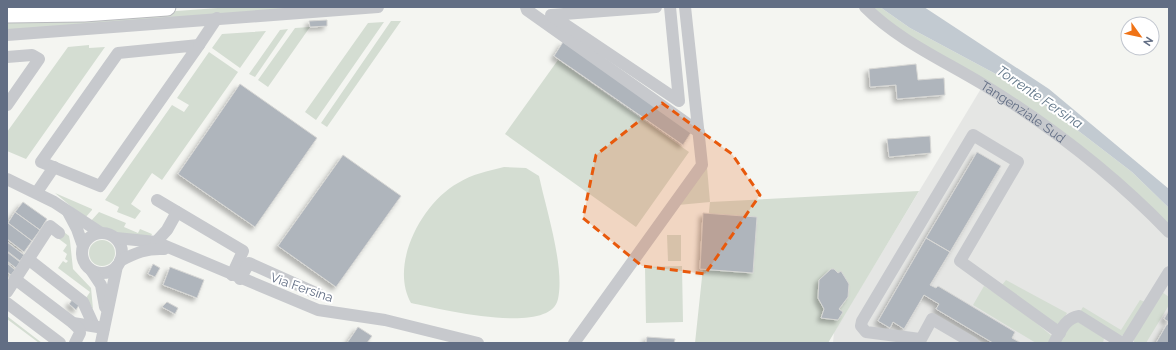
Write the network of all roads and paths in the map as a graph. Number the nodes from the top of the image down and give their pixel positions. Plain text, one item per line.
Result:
1 (166, 7) edge
2 (378, 7) edge
3 (526, 7) edge
4 (656, 7) edge
5 (670, 7) edge
6 (685, 7) edge
7 (865, 7) edge
8 (7, 14) edge
9 (217, 18) junction
10 (7, 35) edge
11 (198, 45) junction
12 (7, 57) edge
13 (691, 63) junction
14 (675, 65) junction
15 (7, 105) edge
16 (699, 132) junction
17 (54, 167) junction
18 (7, 179) edge
19 (37, 192) junction
20 (157, 200) dead end
21 (68, 211) junction
22 (177, 212) junction
23 (1169, 232) edge
24 (59, 233) dead end
25 (100, 233) junction
26 (116, 238) junction
27 (156, 242) junction
28 (83, 246) junction
29 (170, 249) junction
30 (28, 259) junction
31 (119, 263) junction
32 (91, 270) junction
33 (1169, 272) edge
34 (236, 277) junction
35 (15, 279) junction
36 (7, 292) edge
37 (318, 294) dead end
38 (7, 303) edge
39 (73, 323) junction
40 (101, 323) junction
41 (1057, 338) edge
42 (919, 341) edge
43 (60, 343) edge
44 (75, 343) edge
45 (101, 343) edge
46 (478, 343) edge
47 (574, 343) edge
48 (973, 343) edge
49 (1122, 343) edge
50 (1125, 343) edge

1 - 8 highway
2 - 9 street
3 - 16 street
4 - 14 street
5 - 14 street
6 - 13 street
7 - 23 street, Tangenziale Sud
9 - 10 street
9 - 11 street
11 - 17 street
11 - 17 street
12 - 15 street
13 - 14 street
13 - 16 street
16 - 47 street
17 - 19 street
18 - 19 street
19 - 21 street
20 - 22 street
21 - 25 street
21 - 28 street
22 - 27 street
22 - 34 street
24 - 30 street
25 - 26 street
25 - 28 street
26 - 27 street, Via Fersina
26 - 31 street
27 - 29 street, Via Fersina
28 - 32 street
29 - 31 street, Via Fersina
29 - 34 street, Via Fersina
30 - 35 street
30 - 40 street
31 - 32 street
31 - 40 street
32 - 40 street
33 - 50 street
34 - 37 street
34 - 46 street, Via Fersina
35 - 36 street
35 - 39 street
38 - 43 street
39 - 40 street
39 - 44 street
40 - 45 street
41 - 42 street
41 - 49 street
42 - 48 street

